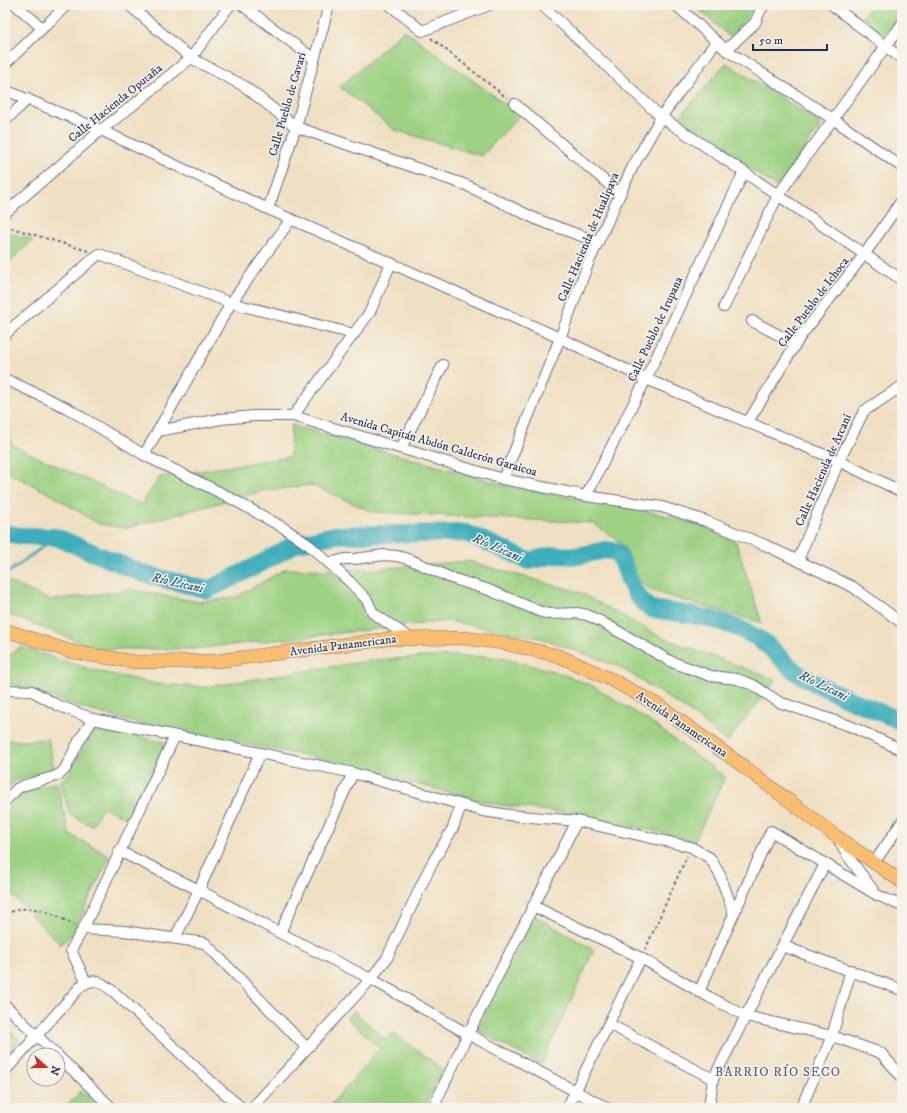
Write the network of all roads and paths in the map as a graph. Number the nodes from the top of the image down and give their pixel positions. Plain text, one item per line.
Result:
1 (16, 5) edge
2 (67, 5) edge
3 (129, 5) edge
4 (230, 5) edge
5 (242, 5) edge
6 (329, 5) edge
7 (390, 5) edge
8 (489, 5) edge
9 (542, 5) edge
10 (676, 5) edge
11 (765, 5) edge
12 (832, 5) edge
13 (902, 24) edge
14 (42, 28) junction
15 (422, 30) junction
16 (716, 42) junction
17 (885, 46) junction
18 (726, 50) junction
19 (192, 58) junction
20 (314, 59) junction
21 (902, 59) edge
22 (5, 64) edge
23 (5, 90) edge
24 (28, 99) junction
25 (515, 104) joint
26 (661, 117) junction
27 (833, 119) junction
28 (5, 121) edge
29 (296, 127) junction
30 (101, 130) junction
31 (902, 167) edge
32 (744, 172) junction
33 (620, 194) junction
34 (778, 196) junction
35 (902, 200) edge
36 (268, 209) junction
37 (5, 213) edge
38 (291, 219) junction
39 (5, 226) edge
40 (598, 242) junction
41 (99, 254) junction
42 (864, 255) junction
43 (391, 263) junction
44 (902, 280) edge
45 (231, 303) junction
46 (724, 307) dead end
47 (752, 321) dead end
48 (354, 334) junction
49 (5, 335) edge
50 (560, 338) junction
51 (796, 344) junction
52 (444, 365) dead end
53 (646, 378) junction
54 (5, 379) edge
55 (902, 386) edge
56 (293, 416) junction
57 (748, 422) junction
58 (158, 431) junction
59 (401, 448) junction
60 (144, 455) junction
61 (839, 461) junction
62 (503, 478) junction
63 (902, 492) edge
64 (586, 496) junction
65 (798, 560) junction
66 (329, 564) junction
67 (902, 622) edge
68 (7, 633) edge
69 (411, 639) junction
70 (5, 690) edge
71 (93, 719) junction
72 (175, 736) junction
73 (902, 750) edge
74 (260, 753) junction
75 (353, 773) junction
76 (5, 801) edge
77 (461, 805) junction
78 (577, 821) junction
79 (902, 822) edge
80 (837, 837) junction
81 (691, 847) junction
82 (119, 851) junction
83 (874, 863) junction
84 (825, 864) junction
85 (902, 882) edge
86 (199, 890) junction
87 (877, 896) junction
88 (533, 906) junction
89 (902, 906) edge
90 (5, 914) edge
91 (734, 914) junction
92 (83, 929) junction
93 (280, 933) junction
94 (175, 938) junction
95 (783, 946) junction
96 (641, 958) junction
97 (851, 970) junction
98 (372, 979) junction
99 (86, 982) junction
100 (902, 990) edge
101 (699, 992) junction
102 (5, 1005) edge
103 (746, 1016) junction
104 (609, 1024) junction
105 (468, 1034) junction
106 (36, 1035) junction
107 (832, 1036) junction
108 (49, 1047) edge
109 (307, 1048) junction
110 (66, 1063) edge
111 (5, 1070) edge
112 (902, 1077) edge
113 (713, 1079) junction
114 (576, 1091) junction
115 (436, 1107) edge
116 (112, 1108) edge
117 (242, 1108) edge
118 (252, 1108) edge
119 (567, 1108) edge
120 (607, 1108) edge
121 (709, 1108) edge
122 (801, 1108) edge

1 - 14 street
2 - 14 street
3 - 19 street
4 - 19 street, Calle Hacienda Oputaña
5 - 20 street
6 - 20 street, Calle Pueblo de Cavari
7 - 15 street
8 - 15 street
9 - 26 street
10 - 16 street
11 - 18 street
12 - 17 street
13 - 17 street
14 - 22 street
15 - 25 path
16 - 18 street
16 - 26 street, Calle Hacienda de Hualipaya
17 - 21 street
17 - 27 street
18 - 27 street
19 - 29 street
19 - 30 street, Calle Hacienda Oputaña
20 - 29 street, Calle Pueblo de Cavari
23 - 24 street
24 - 28 street
24 - 30 street
25 - 33 street
26 - 32 street
26 - 33 street, Calle Hacienda de Hualipaya
27 - 31 street
27 - 34 street
29 - 36 street, Calle Pueblo de Cavari
29 - 40 street
30 - 36 street
30 - 37 street, Calle Hacienda Oputaña
32 - 34 street
32 - 53 street, Calle Pueblo de Irupana
33 - 40 street, Calle Hacienda de Hualipaya
34 - 42 street
34 - 46 street
35 - 42 street, Calle Pueblo de Ichoca
36 - 38 street
38 - 43 street
38 - 45 street
39 - 41 path
40 - 50 street, Calle Hacienda de Hualipaya
41 - 45 street
41 - 49 street
42 - 44 street
42 - 51 street, Calle Pueblo de Ichoca
43 - 48 street
43 - 50 street
45 - 48 street
45 - 58 street
47 - 51 street
48 - 56 street
50 - 53 street
50 - 62 street, Calle Hacienda de Hualipaya
51 - 57 street, Calle Pueblo de Ichoca
52 - 59 street
53 - 57 street
53 - 64 street, Calle Pueblo de Irupana
54 - 60 street
55 - 61 street, Calle Hacienda de Arcani
56 - 58 street, Avenida Capitán Abdón Calderón Garaicoa
56 - 59 street, Avenida Capitán Abdón Calderón Garaicoa
57 - 61 street
58 - 60 street
59 - 62 street, Avenida Capitán Abdón Calderón Garaicoa
60 - 66 street
61 - 63 street
61 - 65 street, Calle Hacienda de Arcani
62 - 64 street, Avenida Capitán Abdón Calderón Garaicoa
64 - 65 street, Avenida Capitán Abdón Calderón Garaicoa
65 - 67 street, Avenida Capitán Abdón Calderón Garaicoa
66 - 69 street
66 - 73 street
68 - 69 main road, Avenida Panamericana
69 - 80 main road, Avenida Panamericana
70 - 71 street
71 - 72 street
71 - 76 street
72 - 74 street
72 - 82 street
74 - 75 street
74 - 86 street
75 - 77 street
75 - 93 street
77 - 78 street
77 - 98 street
78 - 81 street
78 - 88 street
79 - 83 street
80 - 83 main road, Avenida Panamericana
80 - 87 street
81 - 91 street
81 - 96 path
82 - 86 street
82 - 92 street
83 - 85 main road, Avenida Panamericana
84 - 87 street
84 - 91 street
84 - 95 street
86 - 93 street
86 - 94 street
87 - 89 street
88 - 96 street
88 - 105 street
90 - 92 path
91 - 101 street
92 - 94 street
92 - 99 street
93 - 98 street
94 - 109 street
95 - 97 street
95 - 103 street
96 - 101 street
96 - 104 street
97 - 100 street
97 - 107 street
98 - 105 street
98 - 109 street
99 - 106 street
99 - 117 street
101 - 103 street
102 - 106 street
103 - 107 street
103 - 113 street
104 - 113 street
104 - 114 street
105 - 114 street
105 - 115 street
106 - 108 street
106 - 111 street
107 - 112 street
107 - 122 street
109 - 118 street
110 - 116 street
113 - 121 street
114 - 119 street
114 - 120 street

